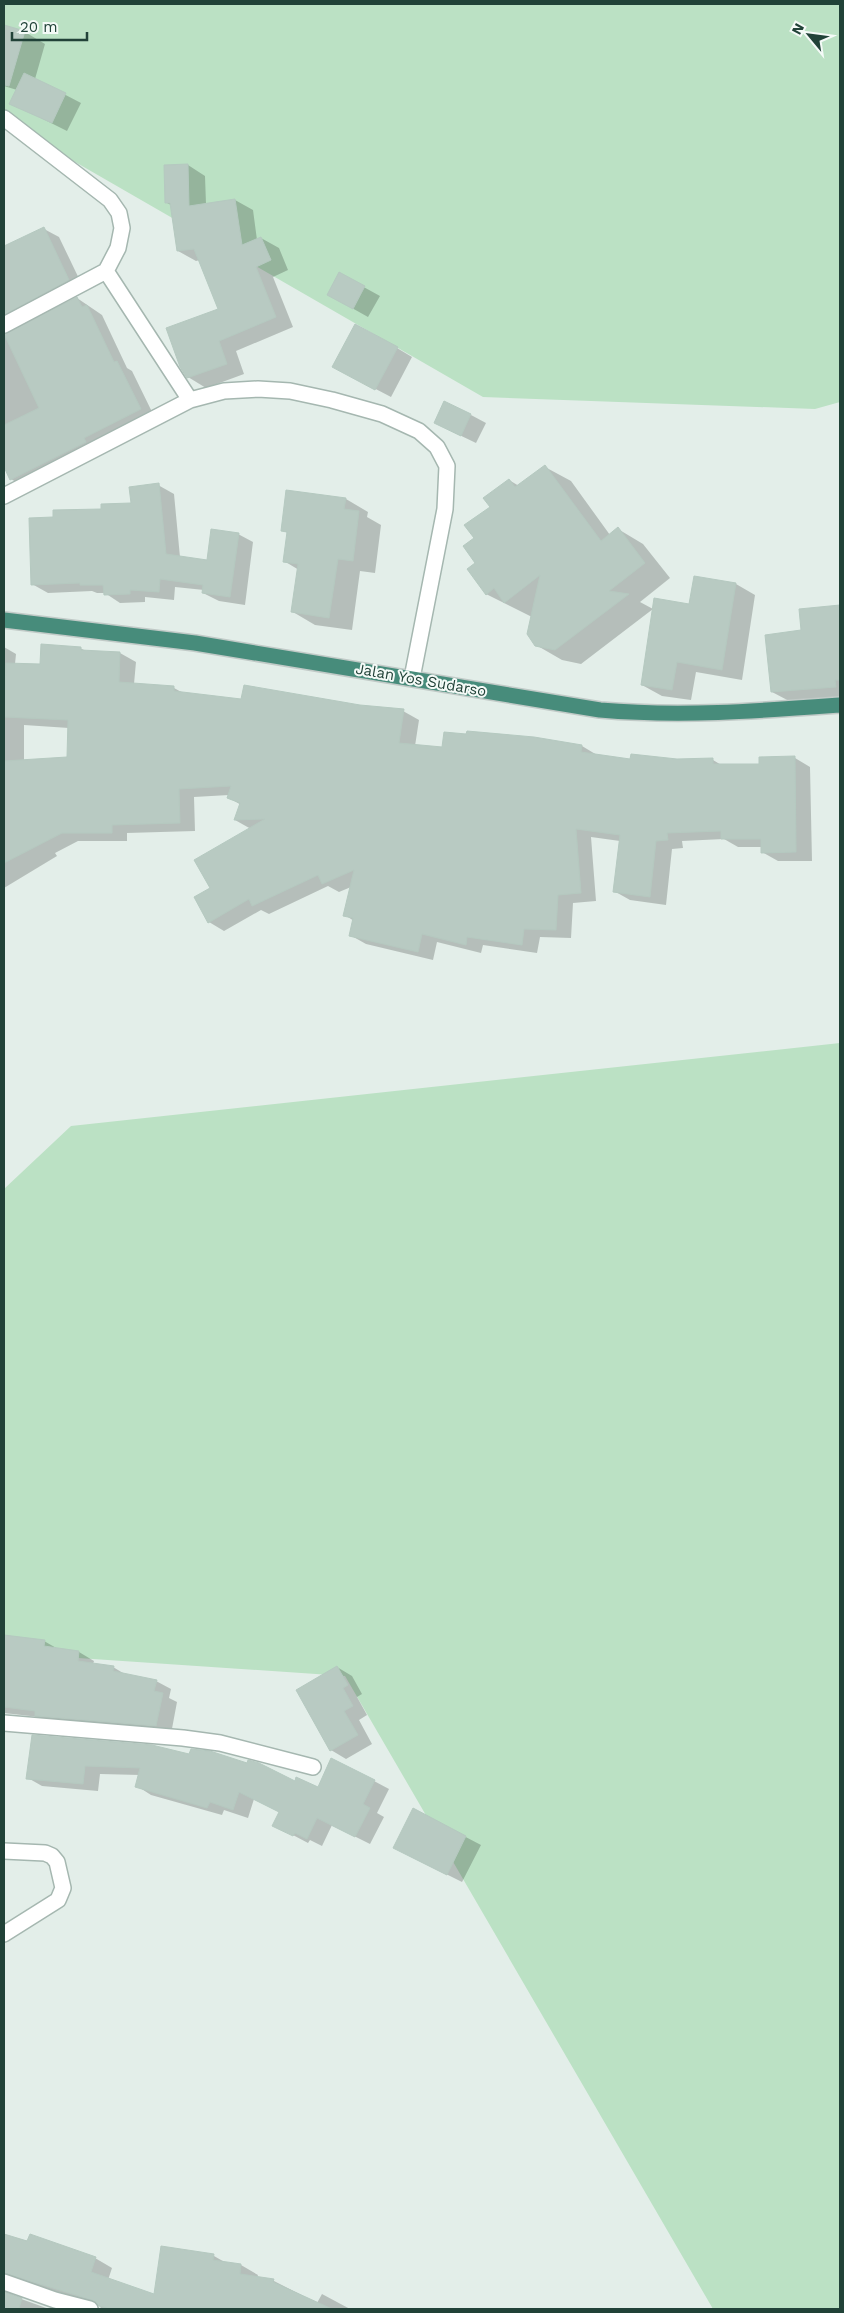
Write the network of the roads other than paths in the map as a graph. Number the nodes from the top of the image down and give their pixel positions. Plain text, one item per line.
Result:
1 (4, 118) edge
2 (106, 271) junction
3 (4, 325) edge
4 (190, 400) junction
5 (4, 496) edge
6 (4, 620) edge
7 (412, 678) junction
8 (840, 705) edge
9 (4, 1723) edge
10 (313, 1767) dead end
11 (4, 1851) edge
12 (4, 1934) edge
13 (4, 2282) edge
14 (54, 2305) edge
15 (90, 2309) edge

1 - 2 street
2 - 3 street
2 - 4 street
4 - 5 street
4 - 7 street
6 - 7 highway, Jalan Yos Sudarso
7 - 8 highway, Jalan Yos Sudarso
9 - 10 street
11 - 12 street
13 - 14 street
14 - 15 street

